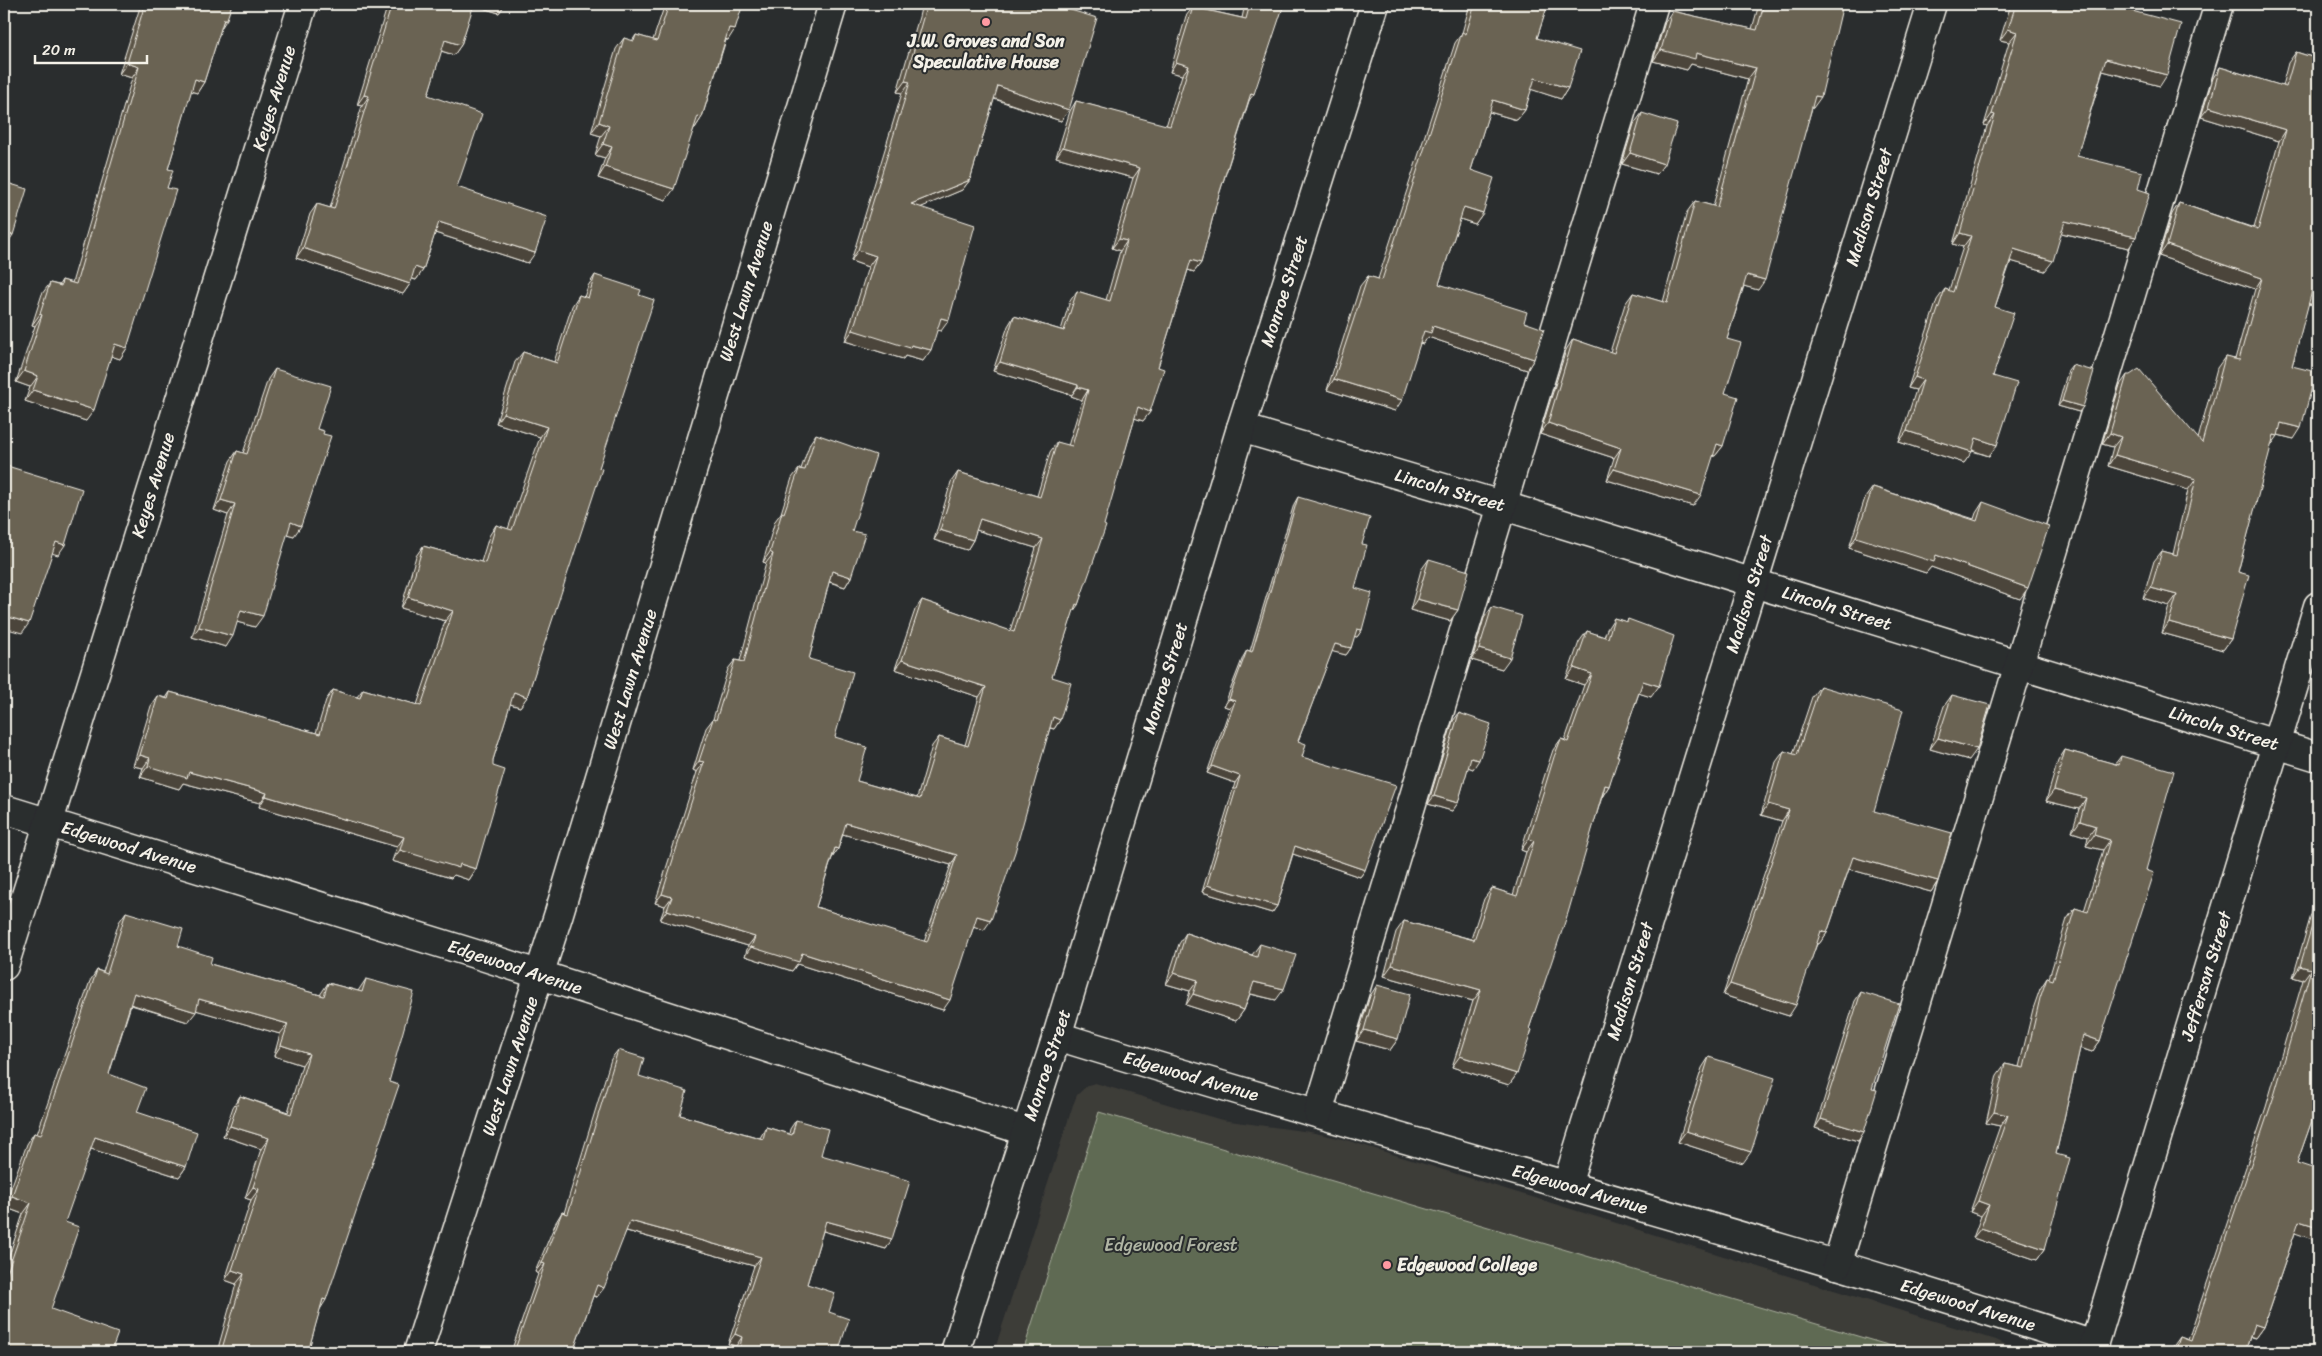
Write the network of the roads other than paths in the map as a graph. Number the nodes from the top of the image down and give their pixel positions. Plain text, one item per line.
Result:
1 (303, 4) edge
2 (833, 4) edge
3 (1375, 4) edge
4 (1654, 4) edge
5 (1932, 4) edge
6 (2219, 4) edge
7 (1241, 428) junction
8 (1501, 505) junction
9 (1753, 583) junction
10 (2318, 606) edge
11 (2018, 664) junction
12 (2276, 744) junction
13 (2318, 757) edge
14 (4, 809) edge
15 (48, 822) junction
16 (4, 966) edge
17 (540, 974) junction
18 (1057, 1036) junction
19 (1318, 1113) junction
20 (1025, 1131) junction
21 (1567, 1185) junction
22 (1837, 1265) junction
23 (2093, 1349) edge
24 (418, 1352) edge
25 (955, 1352) edge

1 - 15 street, Keyes Avenue
2 - 17 street, West Lawn Avenue
3 - 7 street, Monroe Street
4 - 8 street
5 - 9 street, Madison Street
6 - 11 street
7 - 8 street, Lincoln Street
7 - 18 street, Monroe Street
8 - 9 street, Lincoln Street
8 - 19 street
9 - 11 street, Lincoln Street
9 - 21 street, Madison Street
10 - 12 street, Jefferson Street
11 - 12 street, Lincoln Street
11 - 22 street
12 - 13 street, Lincoln Street
12 - 23 street, Jefferson Street
14 - 15 street, Edgewood Avenue
15 - 16 street, Keyes Avenue
15 - 17 street, Edgewood Avenue
17 - 20 street, Edgewood Avenue
17 - 24 street, West Lawn Avenue
18 - 19 street, Edgewood Avenue
18 - 20 street, Monroe Street
19 - 21 street, Edgewood Avenue
20 - 25 street, Monroe Street
21 - 22 street, Edgewood Avenue
22 - 23 street, Edgewood Avenue

